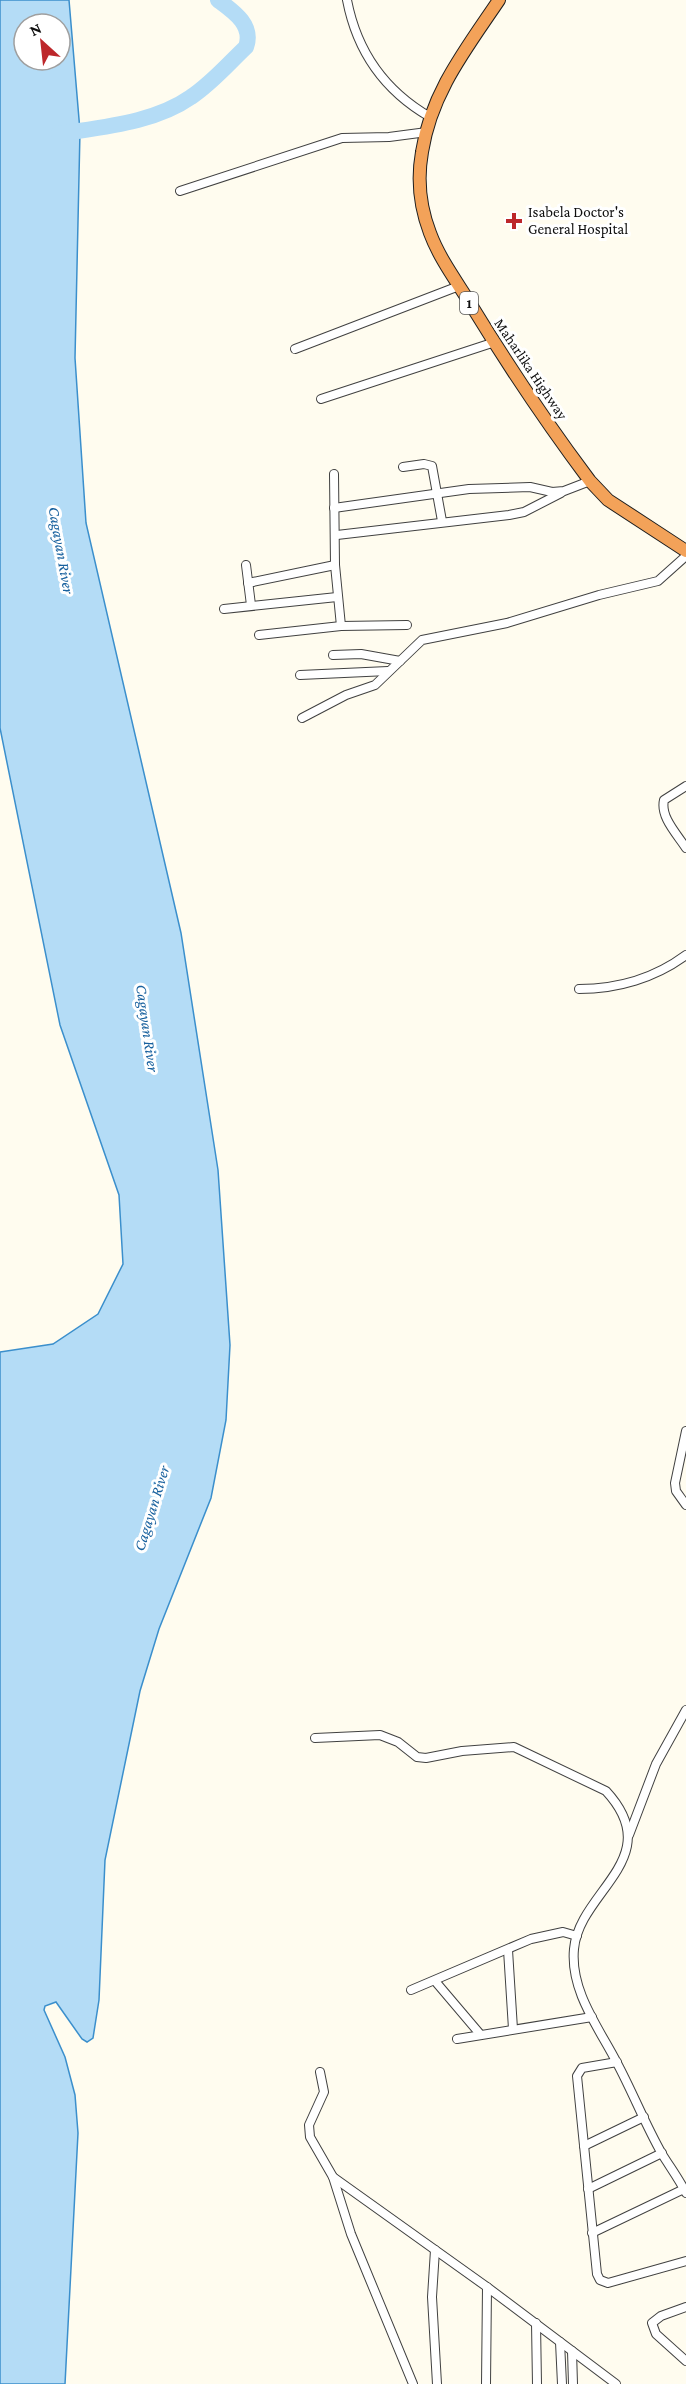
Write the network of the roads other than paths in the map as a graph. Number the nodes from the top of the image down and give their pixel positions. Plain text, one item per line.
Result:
1 (347, 0) edge
2 (499, 0) edge
3 (430, 117) junction
4 (427, 132) junction
5 (180, 190) dead end
6 (459, 286) junction
7 (495, 342) junction
8 (295, 349) dead end
9 (321, 399) dead end
10 (403, 467) dead end
11 (334, 474) dead end
12 (590, 481) junction
13 (564, 492) junction
14 (438, 494) junction
15 (334, 508) junction
16 (442, 521) junction
17 (337, 535) junction
18 (686, 551) edge
19 (686, 556) edge
20 (335, 565) junction
21 (246, 566) dead end
22 (248, 583) junction
23 (337, 597) junction
24 (251, 605) junction
25 (224, 609) dead end
26 (407, 625) dead end
27 (341, 626) junction
28 (259, 635) dead end
29 (333, 655) dead end
30 (400, 661) junction
31 (388, 671) junction
32 (300, 675) dead end
33 (302, 718) dead end
34 (686, 786) edge
35 (686, 848) edge
36 (686, 955) edge
37 (579, 989) dead end
38 (686, 1431) edge
39 (686, 1505) edge
40 (686, 1710) edge
41 (315, 1738) dead end
42 (628, 1838) junction
43 (577, 1936) junction
44 (508, 1950) junction
45 (435, 1981) junction
46 (411, 1990) dead end
47 (592, 2017) junction
48 (513, 2030) junction
49 (480, 2034) junction
50 (457, 2039) dead end
51 (617, 2062) junction
52 (320, 2072) dead end
53 (644, 2117) junction
54 (584, 2146) junction
55 (662, 2153) junction
56 (333, 2177) junction
57 (588, 2189) junction
58 (685, 2191) edge
59 (592, 2233) junction
60 (435, 2250) junction
61 (686, 2261) edge
62 (487, 2287) junction
63 (686, 2307) edge
64 (536, 2323) junction
65 (560, 2342) junction
66 (572, 2351) junction
67 (686, 2361) edge
68 (413, 2384) edge
69 (437, 2384) edge
70 (486, 2384) edge
71 (537, 2384) edge
72 (562, 2384) edge
73 (573, 2384) edge
74 (616, 2384) edge

1 - 3 street
2 - 3 highway, Maharlika Highway / 1
3 - 4 highway, Maharlika Highway / 1
4 - 5 street
4 - 6 highway, Maharlika Highway / 1
6 - 7 highway, Maharlika Highway / 1
6 - 8 street
7 - 9 street
7 - 12 highway, Maharlika Highway / 1
10 - 14 street
11 - 15 street
12 - 13 street
12 - 18 highway, Maharlika Highway / 1
13 - 14 street
13 - 16 street
14 - 15 street
14 - 16 street
15 - 17 street
16 - 17 street
17 - 20 street
19 - 30 street
20 - 22 street
20 - 23 street
21 - 22 street
22 - 24 street
23 - 24 street
23 - 27 street
24 - 25 street
26 - 27 street
27 - 28 street
29 - 30 street
30 - 31 street
31 - 32 street
31 - 33 street
34 - 35 street
36 - 37 street
38 - 39 street
40 - 42 street
41 - 42 street
42 - 43 street
43 - 44 street
43 - 47 street
44 - 45 street
44 - 48 street
45 - 46 street
45 - 49 street
47 - 48 street
47 - 51 street
48 - 49 street
49 - 50 street
51 - 53 street
51 - 54 street
52 - 56 street
53 - 54 street
53 - 55 street
54 - 57 street
55 - 57 street
55 - 58 street
56 - 60 street
56 - 68 street
57 - 59 street
58 - 59 street
59 - 61 street
60 - 62 street
60 - 69 street
62 - 64 street
62 - 70 street
63 - 67 street
64 - 65 street
64 - 71 street
65 - 66 street
65 - 72 street
66 - 73 street
66 - 74 street

